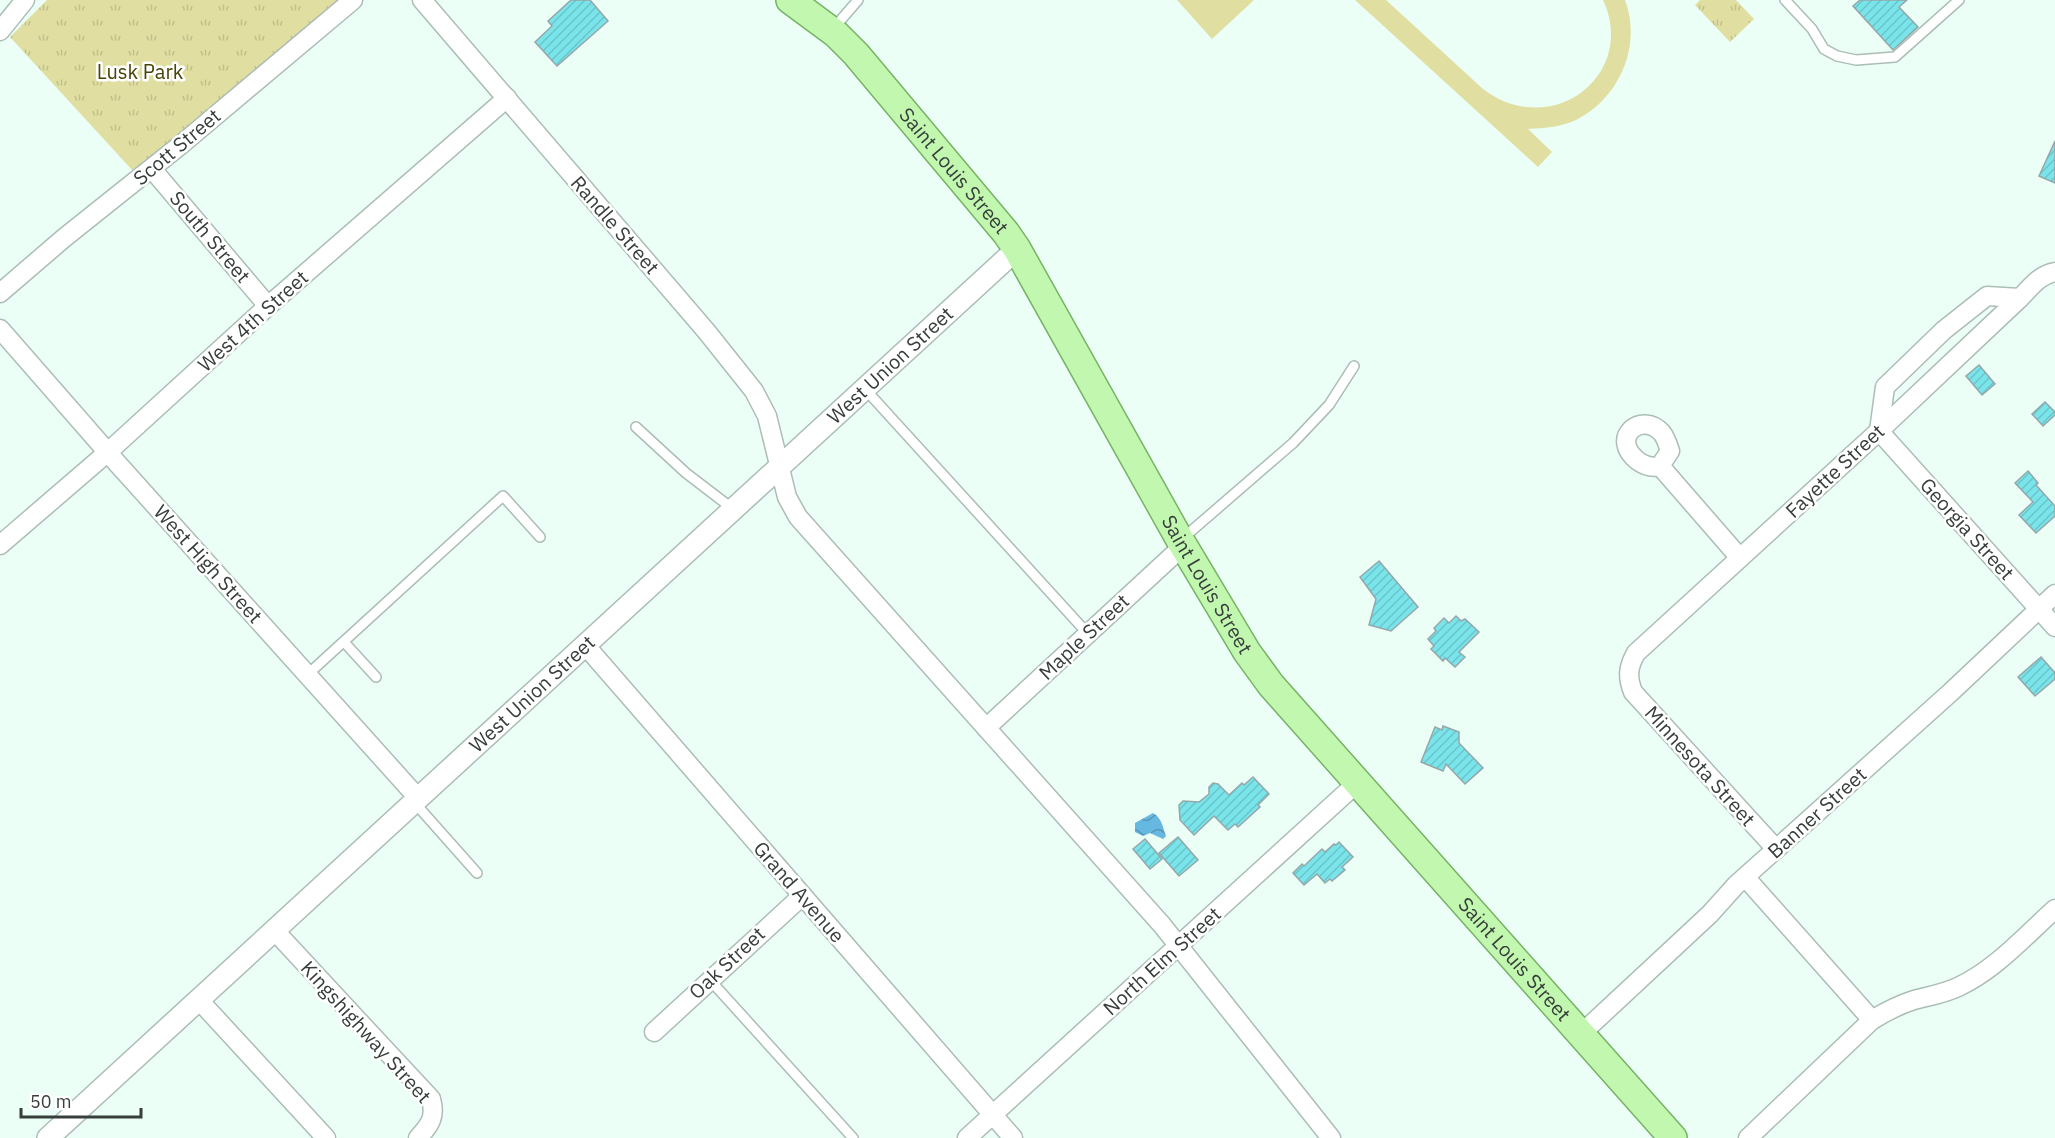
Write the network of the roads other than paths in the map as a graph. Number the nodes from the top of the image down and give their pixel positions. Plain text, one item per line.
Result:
1 (25, 0) edge
2 (353, 0) edge
3 (422, 0) edge
4 (790, 0) edge
5 (858, 0) edge
6 (1785, 0) edge
7 (1959, 0) edge
8 (0, 31) edge
9 (831, 31) junction
10 (507, 98) junction
11 (152, 169) junction
12 (1017, 249) junction
13 (2055, 272) edge
14 (0, 293) edge
15 (2020, 298) junction
16 (268, 306) junction
17 (0, 329) edge
18 (1354, 366) dead end
19 (865, 389) junction
20 (636, 427) dead end
21 (1879, 431) junction
22 (108, 452) junction
23 (780, 466) junction
24 (1660, 466) dead end
25 (733, 509) junction
26 (540, 537) dead end
27 (1181, 543) junction
28 (0, 545) edge
29 (1740, 558) junction
30 (2055, 594) edge
31 (2039, 609) junction
32 (2055, 627) edge
33 (1088, 634) junction
34 (344, 642) junction
35 (585, 645) junction
36 (307, 675) junction
37 (376, 677) dead end
38 (1628, 680) joint
39 (986, 728) junction
40 (1357, 783) junction
41 (416, 800) junction
42 (1776, 849) junction
43 (477, 873) dead end
44 (1745, 877) junction
45 (802, 896) junction
46 (2055, 909) edge
47 (274, 930) junction
48 (1180, 946) junction
49 (710, 980) junction
50 (198, 999) junction
51 (1872, 1020) junction
52 (654, 1032) dead end
53 (1581, 1034) junction
54 (993, 1115) junction
55 (48, 1138) edge
56 (326, 1138) edge
57 (418, 1138) edge
58 (853, 1138) edge
59 (967, 1138) edge
60 (1013, 1138) edge
61 (1331, 1138) edge
62 (1673, 1138) edge
63 (1748, 1138) edge

1 - 8 street
2 - 11 street, Scott Street
3 - 10 street, Randle Street
4 - 9 main road, Saint Louis Street
5 - 9 lane
6 - 7 lane
9 - 12 main road, Saint Louis Street
10 - 16 street, West 4th Street
10 - 23 street, Randle Street
11 - 14 street, Scott Street
11 - 16 street, South Street
12 - 19 street, West Union Street
12 - 27 main road, Saint Louis Street
13 - 15 street, Fayette Street
15 - 21 street, Fayette Street
15 - 21 street
16 - 22 street, West 4th Street
17 - 22 street, West High Street
18 - 27 lane
19 - 23 street, West Union Street
19 - 33 lane
20 - 25 lane
21 - 29 street, Fayette Street
21 - 31 street, Georgia Street
22 - 28 street, West 4th Street
22 - 36 street, West High Street
23 - 25 street, West Union Street
23 - 39 street, Randle Street
24 - 29 street
25 - 35 street, West Union Street
26 - 34 lane
27 - 33 street, Maple Street
27 - 40 main road, Saint Louis Street
29 - 38 street, Fayette Street
30 - 31 street, Banner Street
31 - 32 street, Georgia Street
31 - 42 street, Banner Street
33 - 39 street, Maple Street
34 - 36 lane
34 - 37 lane
35 - 41 street, West Union Street
35 - 45 street, Grand Avenue
36 - 41 street, West High Street
38 - 42 street, Minnesota Street
39 - 48 street, Randle Street
40 - 48 street, North Elm Street
40 - 53 main road, Saint Louis Street
41 - 43 lane
41 - 47 street, West Union Street
42 - 44 street, Banner Street
44 - 51 street
44 - 53 street, Banner Street
45 - 49 street, Oak Street
45 - 54 street, Grand Avenue
46 - 51 street
47 - 50 street, West Union Street
47 - 57 street, Kingshighway Street
48 - 54 street, North Elm Street
48 - 61 street, Randle Street
49 - 52 street, Oak Street
49 - 58 lane
50 - 55 street, West Union Street
50 - 56 street
51 - 63 street
53 - 62 main road, Saint Louis Street
54 - 59 street, North Elm Street
54 - 60 street, Grand Avenue

